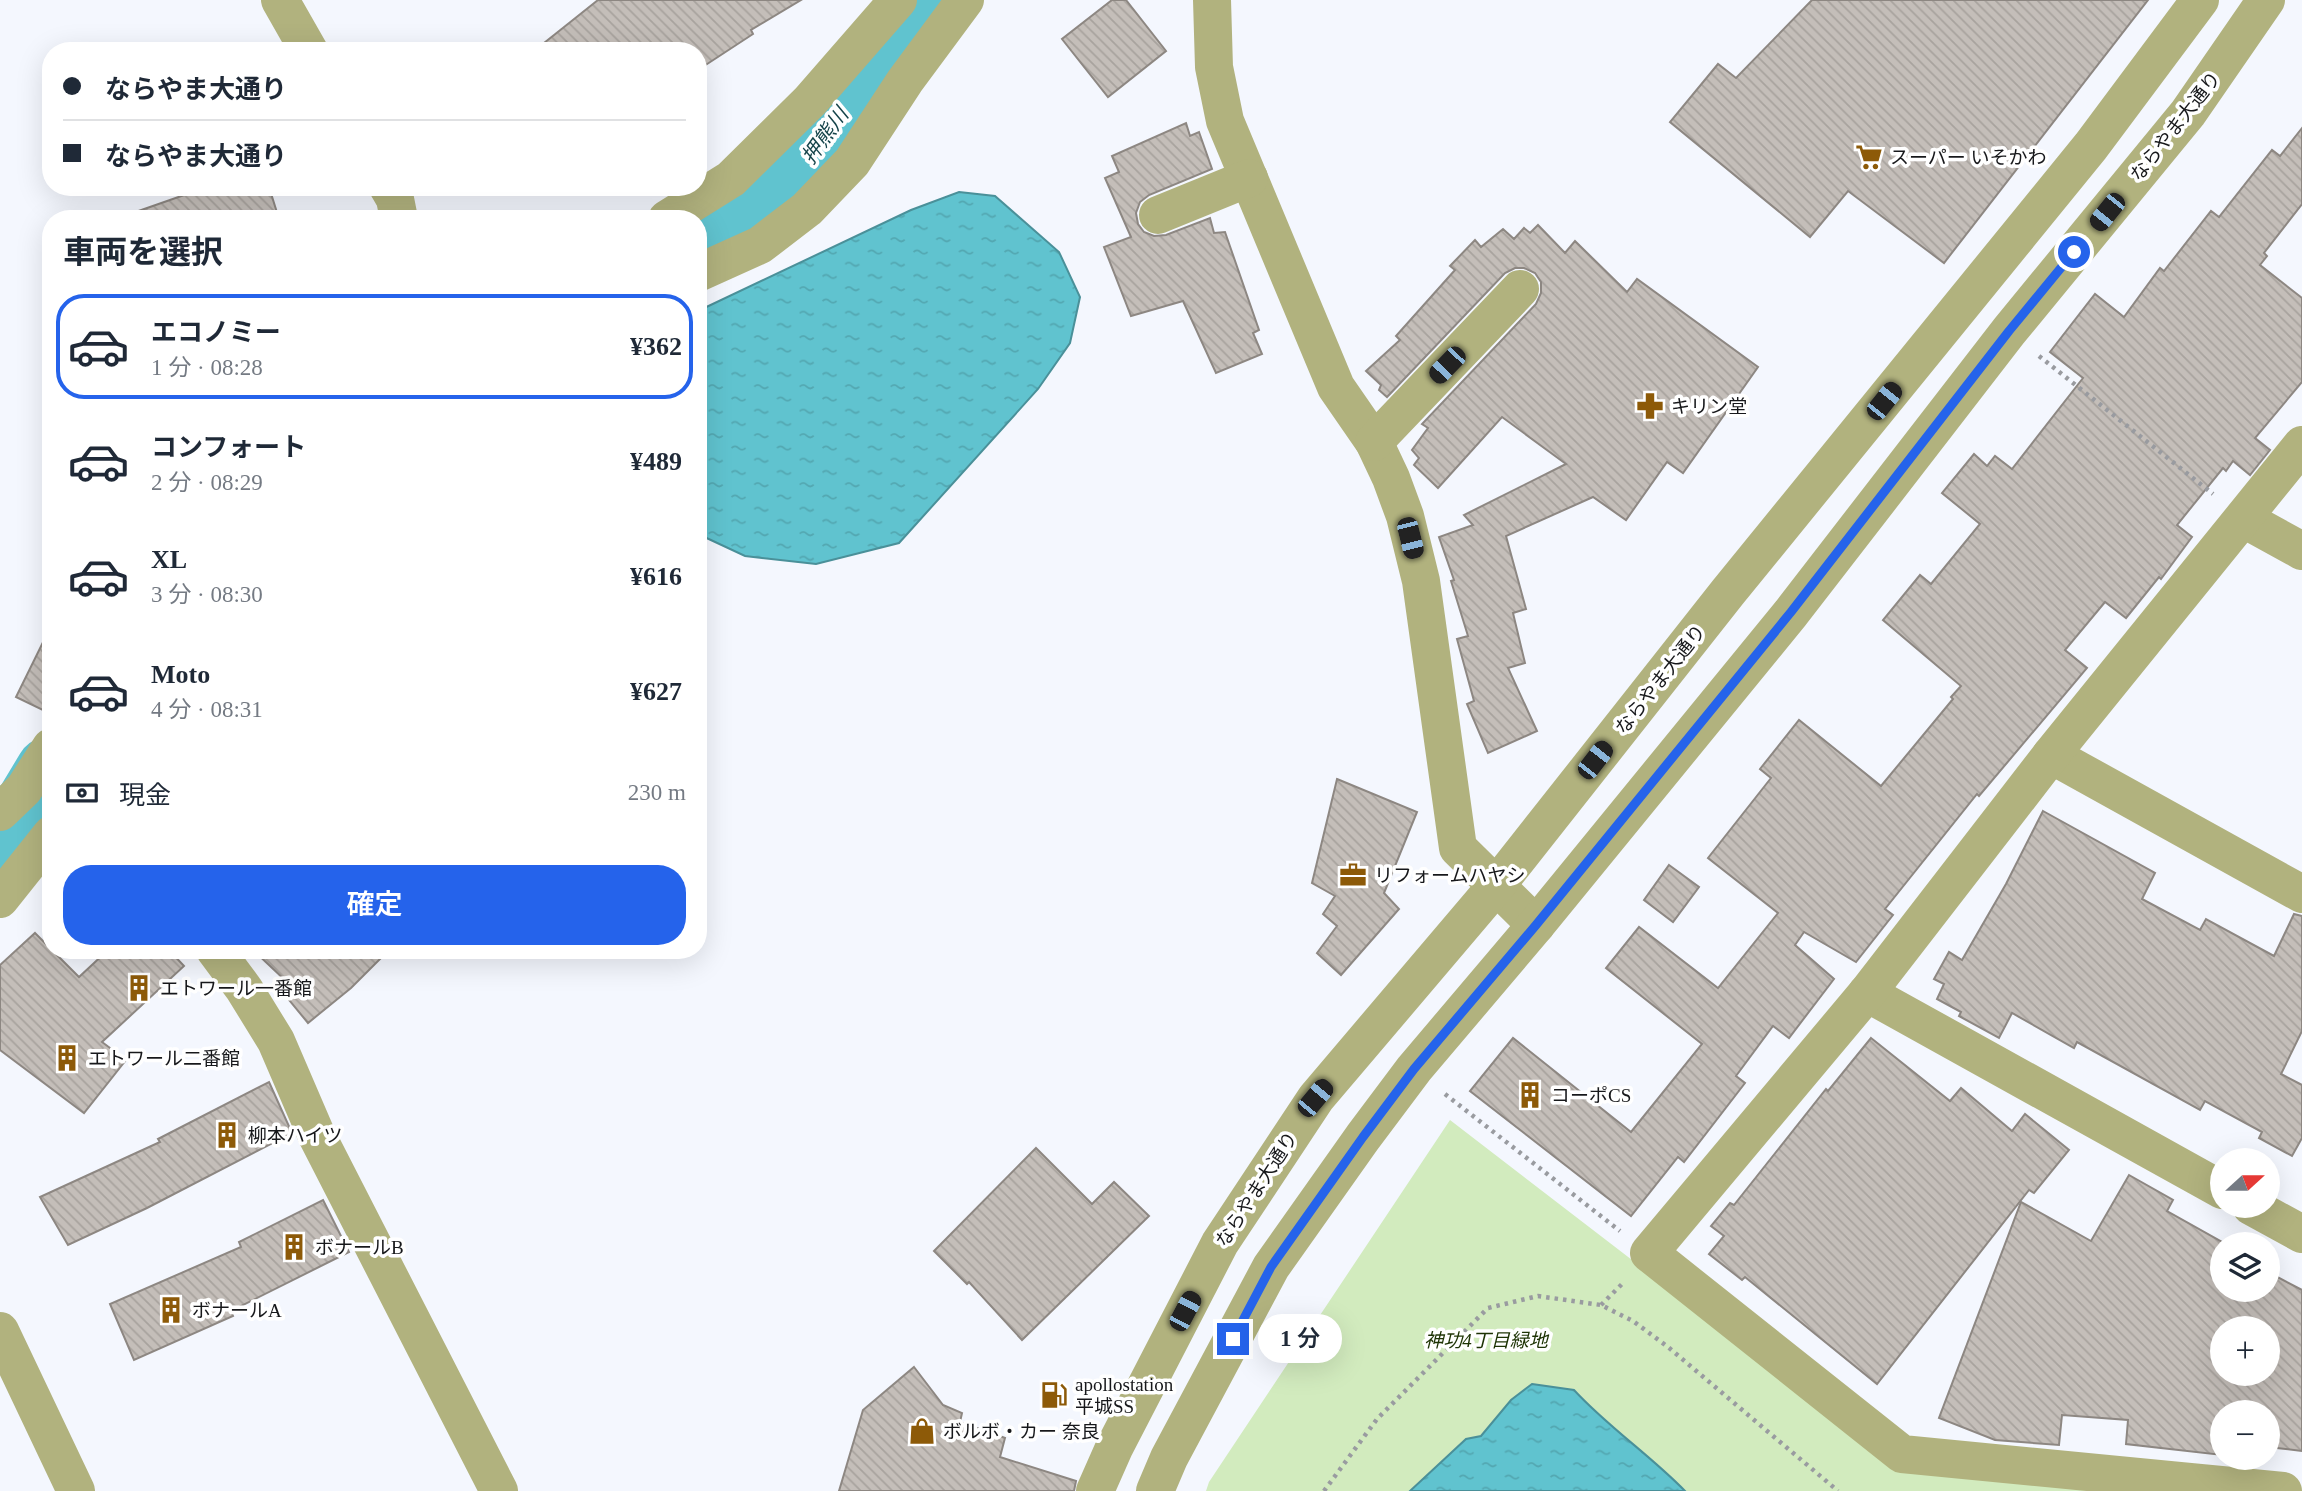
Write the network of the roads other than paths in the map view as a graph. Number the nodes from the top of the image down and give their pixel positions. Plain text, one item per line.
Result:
1 (280, 0) edge
2 (898, 0) edge
3 (965, 0) edge
4 (1212, 0) edge
5 (2200, 0) edge
6 (2266, 0) edge
7 (304, 42) edge
8 (1249, 178) junction
9 (707, 194) edge
10 (704, 196) edge
11 (681, 210) edge
12 (1158, 215) dead end
13 (707, 269) edge
14 (1520, 289) dead end
15 (1374, 442) junction
16 (2302, 446) edge
17 (2244, 519) junction
18 (2302, 551) edge
19 (2051, 755) junction
20 (42, 761) edge
21 (0, 812) edge
22 (42, 846) edge
23 (1496, 886) junction
24 (2302, 894) edge
25 (0, 899) edge
26 (1536, 925) junction
27 (222, 959) edge
28 (1867, 993) junction
29 (2210, 1183) edge
30 (2273, 1218) edge
31 (2302, 1234) edge
32 (0, 1331) edge
33 (76, 1491) edge
34 (499, 1491) edge
35 (1095, 1491) edge
36 (1155, 1491) edge
37 (2283, 1491) edge

1 - 7 street
2 - 9 street
3 - 13 street
4 - 8 street
5 - 23 street, ならやま大通り
6 - 26 street, ならやま大通り
8 - 12 street
8 - 15 street
10 - 11 street
14 - 15 street
15 - 23 street
16 - 17 street
17 - 18 street
17 - 19 street
19 - 24 street
19 - 28 street
20 - 21 street
22 - 25 street
23 - 26 street
23 - 35 street, ならやま大通り
26 - 36 street, ならやま大通り
27 - 34 street
28 - 29 street
28 - 37 street
30 - 31 street
32 - 33 street

